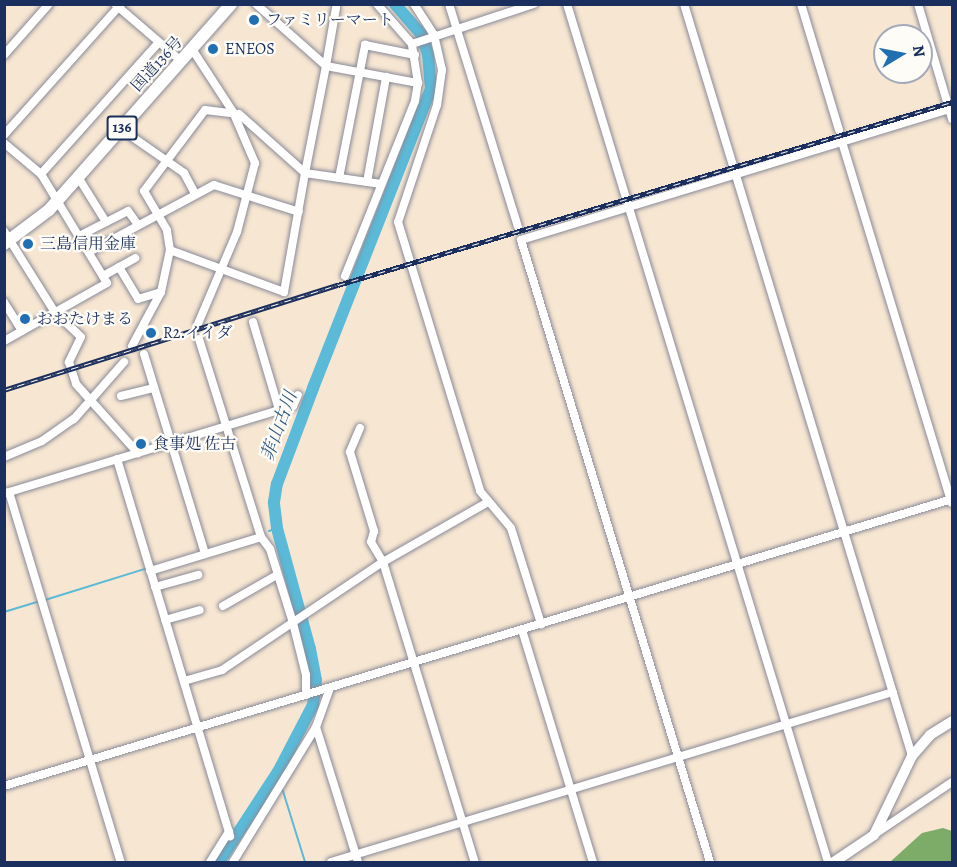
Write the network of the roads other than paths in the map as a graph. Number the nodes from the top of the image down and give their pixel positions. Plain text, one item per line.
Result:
1 (49, 4) edge
2 (231, 4) edge
3 (256, 4) edge
4 (377, 4) edge
5 (414, 4) edge
6 (449, 4) edge
7 (534, 4) edge
8 (567, 4) edge
9 (684, 4) edge
10 (801, 4) edge
11 (918, 4) edge
12 (118, 6) edge
13 (336, 8) dead end
14 (457, 28) junction
15 (433, 36) junction
16 (158, 43) junction
17 (413, 43) junction
18 (192, 49) junction
19 (4, 55) edge
20 (415, 55) junction
21 (181, 62) junction
22 (326, 66) junction
23 (360, 72) junction
24 (386, 77) junction
25 (418, 83) junction
26 (951, 109) edge
27 (233, 112) junction
28 (952, 119) edge
29 (121, 129) junction
30 (838, 130) dead end
31 (4, 135) edge
32 (842, 142) junction
33 (4, 143) edge
34 (169, 162) junction
35 (306, 173) junction
36 (41, 174) junction
37 (736, 174) junction
38 (78, 177) junction
39 (339, 177) junction
40 (367, 182) junction
41 (381, 184) junction
42 (195, 194) junction
43 (246, 195) junction
44 (57, 200) junction
45 (628, 206) junction
46 (298, 212) junction
47 (158, 214) junction
48 (106, 222) junction
49 (138, 225) junction
50 (518, 227) dead end
51 (80, 236) junction
52 (7, 238) edge
53 (170, 250) junction
54 (89, 252) junction
55 (135, 258) dead end
56 (118, 267) junction
57 (220, 269) junction
58 (103, 276) junction
59 (345, 276) dead end
60 (160, 292) junction
61 (4, 302) edge
62 (54, 311) junction
63 (253, 322) dead end
64 (198, 324) dead end
65 (22, 331) junction
66 (199, 339) dead end
67 (4, 341) edge
68 (132, 346) dead end
69 (144, 354) dead end
70 (124, 362) dead end
71 (154, 388) junction
72 (298, 395) dead end
73 (121, 396) dead end
74 (92, 402) junction
75 (279, 410) junction
76 (225, 426) junction
77 (360, 428) dead end
78 (170, 443) junction
79 (138, 453) junction
80 (4, 457) edge
81 (117, 459) junction
82 (7, 492) edge
83 (952, 501) edge
84 (488, 502) junction
85 (845, 532) junction
86 (261, 537) junction
87 (205, 554) junction
88 (383, 562) junction
89 (737, 564) junction
90 (150, 571) junction
91 (198, 575) dead end
92 (277, 575) junction
93 (155, 588) junction
94 (628, 598) junction
95 (223, 606) dead end
96 (200, 610) dead end
97 (165, 620) junction
98 (294, 622) junction
99 (542, 624) junction
100 (522, 630) junction
101 (415, 663) junction
102 (184, 681) junction
103 (328, 689) junction
104 (893, 692) junction
105 (307, 694) junction
106 (952, 720) edge
107 (786, 724) junction
108 (198, 728) junction
109 (316, 728) junction
110 (912, 756) junction
111 (677, 758) junction
112 (90, 761) junction
113 (952, 782) edge
114 (4, 786) edge
115 (571, 790) junction
116 (462, 822) junction
117 (874, 835) junction
118 (356, 859) edge
119 (236, 861) edge
120 (121, 862) edge
121 (210, 862) edge
122 (331, 862) edge
123 (474, 862) edge
124 (593, 862) edge
125 (710, 862) edge
126 (828, 862) edge
127 (834, 862) edge

1 - 19 street
2 - 18 highway, 国道136号 / 136
3 - 22 street
4 - 17 street
5 - 15 street
6 - 14 street
7 - 14 street
8 - 45 street
9 - 37 street
10 - 30 street
11 - 26 street
12 - 16 street
12 - 31 street
13 - 22 street
14 - 15 street
14 - 50 street
15 - 17 street
15 - 84 street
16 - 21 street
16 - 36 street
17 - 20 street
18 - 21 highway, 国道136号 / 136
18 - 27 street
20 - 23 street
20 - 25 street
21 - 29 highway, 国道136号 / 136
22 - 23 street
22 - 35 street
23 - 24 street
23 - 39 street
24 - 25 street
24 - 40 street
25 - 41 street
26 - 28 street
26 - 32 street
27 - 34 street
27 - 35 street
27 - 43 street
29 - 34 street
29 - 38 highway, 国道136号 / 136
32 - 37 street
32 - 83 street
33 - 36 street
34 - 42 street
34 - 47 street
35 - 39 street
35 - 46 street
36 - 44 street
37 - 45 street
37 - 85 street
38 - 44 highway, 国道136号 / 136
38 - 48 street
39 - 40 street
40 - 41 street
41 - 59 street
42 - 43 street
42 - 47 street
43 - 46 street
43 - 57 street
44 - 51 street
44 - 52 highway, 国道136号 / 136
45 - 89 street
45 - 94 street
46 - 57 street
47 - 49 street
47 - 53 street
48 - 49 street
48 - 51 street
49 - 54 street
51 - 54 street
52 - 62 street
53 - 57 street
53 - 60 street
54 - 58 street
55 - 56 street
56 - 58 street
56 - 60 street
57 - 64 street
58 - 62 street
60 - 68 street
61 - 65 street
62 - 65 street
62 - 74 street
63 - 75 street
65 - 67 street
66 - 76 street
69 - 71 street
70 - 74 street
71 - 73 street
71 - 78 street
72 - 75 street
74 - 79 street
74 - 80 street
75 - 76 street
76 - 78 street
76 - 86 street
77 - 88 street
78 - 79 street
78 - 87 street
79 - 81 street
81 - 82 street
81 - 90 street
82 - 112 street
83 - 85 street
84 - 88 street
84 - 99 street
85 - 89 street
85 - 104 street
86 - 87 street
86 - 92 street
87 - 90 street
88 - 98 street
88 - 101 street
89 - 94 street
89 - 107 street
90 - 93 street
91 - 93 street
92 - 95 street
92 - 98 street
93 - 97 street
94 - 99 street
94 - 111 street
96 - 97 street
97 - 102 street
98 - 102 street
98 - 105 street
99 - 100 street
100 - 101 street
100 - 115 street
101 - 103 street
101 - 116 street
102 - 108 street
103 - 105 street
103 - 109 street
104 - 107 street
104 - 110 street
105 - 108 street
106 - 110 main road
107 - 111 street
107 - 126 street
108 - 112 street
108 - 121 street
109 - 118 street
109 - 119 street
110 - 117 main road
111 - 115 street
111 - 125 street
112 - 114 street
112 - 120 street
113 - 117 street
115 - 116 street
115 - 124 street
116 - 118 street
116 - 123 street
117 - 127 main road
118 - 122 street

